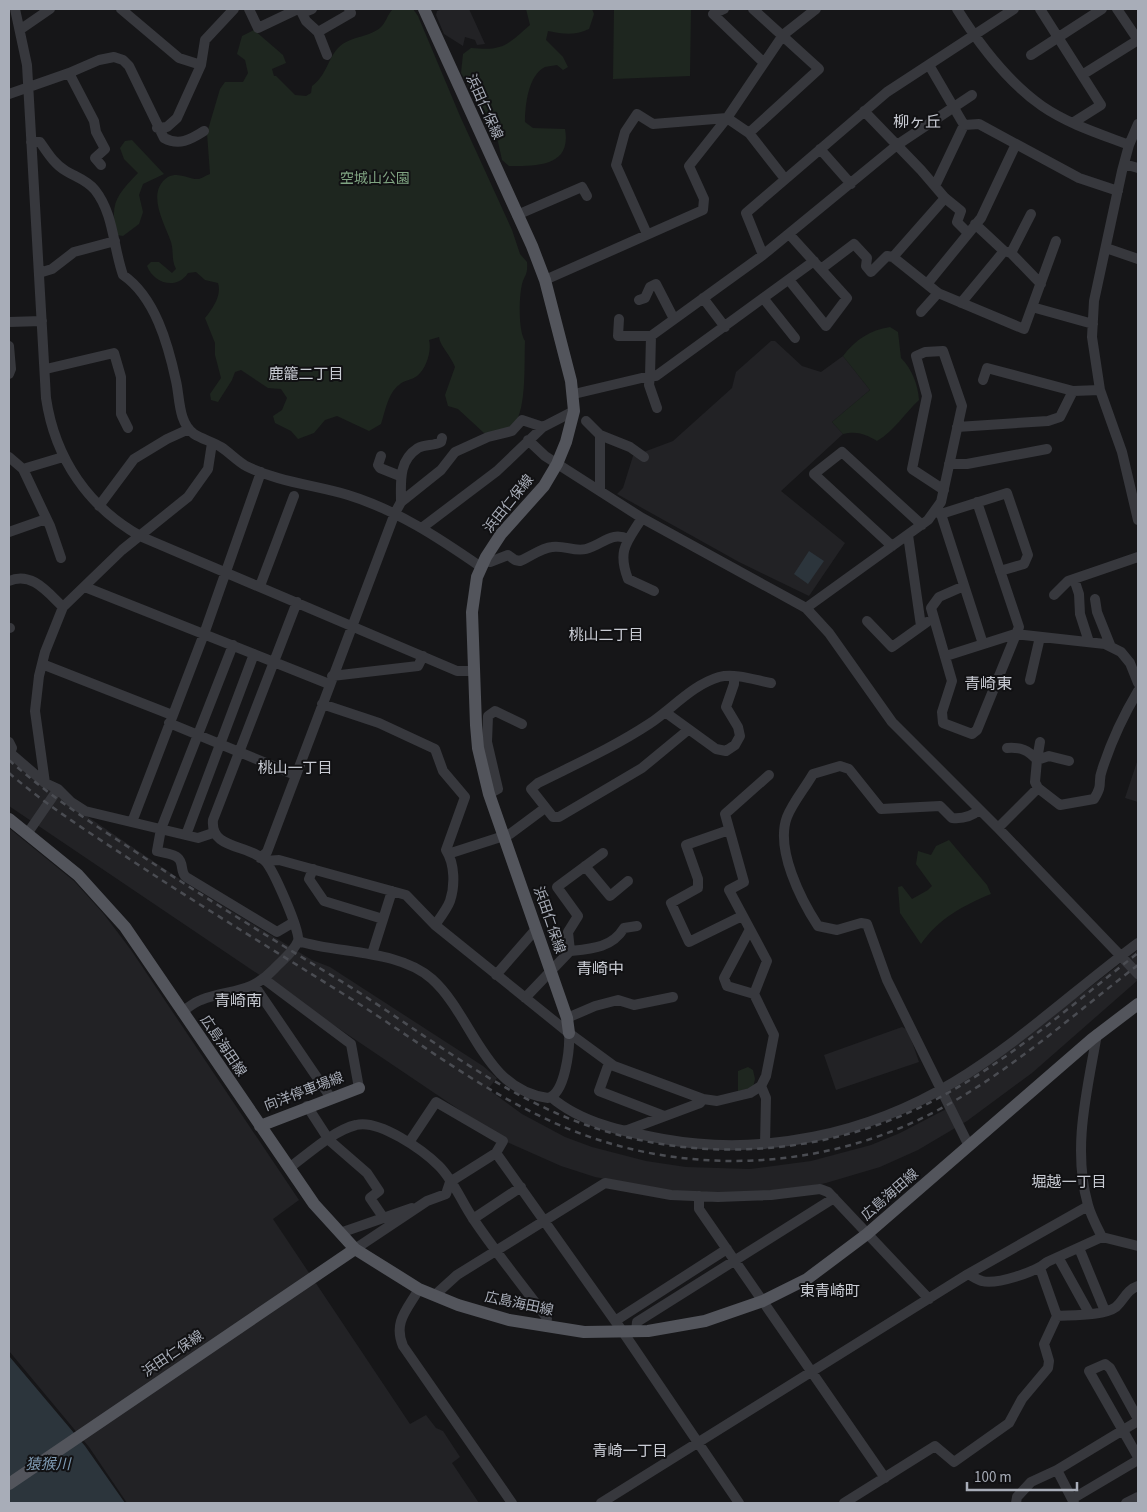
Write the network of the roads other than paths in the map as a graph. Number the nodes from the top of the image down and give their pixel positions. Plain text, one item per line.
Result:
1 (16, 9) edge
2 (50, 9) edge
3 (120, 9) edge
4 (234, 9) edge
5 (249, 9) edge
6 (312, 9) edge
7 (349, 9) edge
8 (724, 9) edge
9 (753, 9) edge
10 (816, 9) edge
11 (957, 9) edge
12 (1014, 9) edge
13 (1040, 9) edge
14 (1102, 9) edge
15 (1117, 9) edge
16 (300, 10) edge
17 (426, 10) edge
18 (21, 29) junction
19 (318, 32) junction
20 (783, 35) junction
21 (974, 35) junction
22 (1058, 38) junction
23 (327, 55) dead end
24 (1031, 55) dead end
25 (764, 63) junction
26 (202, 64) junction
27 (929, 65) junction
28 (70, 73) junction
29 (1082, 75) junction
30 (28, 87) junction
31 (9, 94) edge
32 (972, 95) dead end
33 (954, 106) junction
34 (864, 111) junction
35 (727, 118) junction
36 (1074, 122) junction
37 (1138, 124) edge
38 (964, 125) junction
39 (157, 128) junction
40 (204, 131) dead end
41 (749, 133) junction
42 (31, 142) junction
43 (1016, 144) junction
44 (896, 145) junction
45 (1129, 145) junction
46 (820, 149) junction
47 (1124, 164) junction
48 (102, 165) dead end
49 (1138, 168) edge
50 (786, 179) junction
51 (851, 184) junction
52 (935, 186) junction
53 (1118, 192) junction
54 (587, 196) dead end
55 (945, 198) junction
56 (1031, 214) dead end
57 (517, 215) junction
58 (976, 224) junction
59 (968, 233) junction
60 (647, 234) junction
61 (789, 234) junction
62 (115, 241) junction
63 (1056, 241) dead end
64 (1106, 248) junction
65 (1008, 252) junction
66 (763, 255) junction
67 (893, 258) junction
68 (1138, 259) edge
69 (817, 265) junction
70 (39, 273) junction
71 (544, 280) junction
72 (789, 280) junction
73 (927, 284) junction
74 (1041, 284) junction
75 (938, 293) junction
76 (703, 298) junction
77 (764, 299) junction
78 (639, 300) dead end
79 (961, 303) junction
80 (1032, 307) junction
81 (921, 312) dead end
82 (619, 319) dead end
83 (674, 319) junction
84 (42, 321) junction
85 (9, 322) edge
86 (1093, 324) junction
87 (725, 327) junction
88 (652, 336) junction
89 (795, 338) dead end
90 (9, 346) edge
91 (46, 369) junction
92 (9, 374) edge
93 (650, 376) junction
94 (983, 380) dead end
95 (1100, 390) junction
96 (1073, 391) junction
97 (574, 394) junction
98 (657, 408) dead end
99 (574, 411) junction
100 (586, 421) dead end
101 (543, 427) junction
102 (957, 427) junction
103 (128, 428) dead end
104 (189, 429) junction
105 (600, 435) junction
106 (442, 438) dead end
107 (528, 440) junction
108 (212, 443) junction
109 (1047, 449) dead end
110 (382, 456) dead end
111 (63, 457) junction
112 (644, 457) dead end
113 (10, 459) edge
114 (557, 464) junction
115 (949, 464) junction
116 (23, 469) junction
117 (262, 472) junction
118 (400, 476) junction
119 (944, 490) junction
120 (600, 491) junction
121 (294, 496) dead end
122 (401, 502) junction
123 (977, 502) junction
124 (98, 506) junction
125 (394, 513) junction
126 (938, 513) junction
127 (642, 518) junction
128 (46, 519) junction
129 (1138, 520) edge
130 (922, 525) junction
131 (423, 528) junction
132 (9, 532) edge
133 (908, 535) junction
134 (140, 536) junction
135 (628, 539) junction
136 (892, 546) junction
137 (1138, 556) edge
138 (61, 558) dead end
139 (482, 564) junction
140 (1000, 571) junction
141 (226, 573) junction
142 (1074, 579) junction
143 (9, 581) edge
144 (260, 586) junction
145 (964, 586) junction
146 (85, 587) junction
147 (654, 592) dead end
148 (1054, 595) dead end
149 (1095, 599) dead end
150 (297, 602) junction
151 (63, 607) junction
152 (806, 608) junction
153 (934, 617) junction
154 (867, 621) dead end
155 (352, 625) junction
156 (921, 626) junction
157 (204, 634) junction
158 (1015, 634) junction
159 (1040, 637) junction
160 (1089, 642) junction
161 (983, 644) junction
162 (233, 645) junction
163 (1111, 647) junction
164 (254, 654) junction
165 (423, 656) junction
166 (946, 656) junction
167 (274, 661) junction
168 (42, 664) junction
169 (474, 671) junction
170 (734, 677) junction
171 (330, 680) junction
172 (1030, 680) dead end
173 (771, 683) dead end
174 (1138, 683) edge
175 (1138, 691) edge
176 (322, 704) junction
177 (665, 712) junction
178 (171, 719) junction
179 (522, 724) dead end
180 (688, 730) junction
181 (198, 735) junction
182 (9, 742) edge
183 (1040, 742) dead end
184 (220, 744) junction
185 (1007, 748) dead end
186 (10, 752) edge
187 (239, 753) junction
188 (1037, 760) junction
189 (1069, 761) dead end
190 (295, 775) junction
191 (769, 775) dead end
192 (45, 783) junction
193 (58, 788) junction
194 (1038, 788) junction
195 (490, 794) junction
196 (545, 808) junction
197 (978, 810) junction
198 (9, 820) edge
199 (132, 822) junction
200 (998, 828) junction
201 (161, 829) junction
202 (729, 830) junction
203 (214, 833) junction
204 (27, 834) junction
205 (186, 835) junction
206 (504, 837) junction
207 (603, 853) dead end
208 (448, 854) junction
209 (263, 859) junction
210 (585, 866) junction
211 (313, 869) junction
212 (628, 881) dead end
213 (392, 891) junction
214 (742, 916) junction
215 (383, 920) junction
216 (294, 922) junction
217 (435, 925) junction
218 (637, 926) dead end
219 (536, 930) junction
220 (749, 931) junction
221 (298, 941) junction
222 (1138, 943) edge
223 (570, 951) junction
224 (372, 954) junction
225 (1121, 956) junction
226 (551, 972) junction
227 (1138, 974) edge
228 (496, 975) junction
229 (264, 979) junction
230 (254, 985) junction
231 (754, 994) junction
232 (673, 997) dead end
233 (525, 998) junction
234 (1138, 1004) edge
235 (182, 1012) junction
236 (567, 1018) junction
237 (569, 1033) junction
238 (1097, 1034) junction
239 (609, 1063) junction
240 (761, 1086) junction
241 (359, 1088) joint
242 (942, 1088) junction
243 (551, 1097) junction
244 (331, 1098) junction
245 (703, 1099) junction
246 (308, 1106) junction
247 (664, 1116) junction
248 (260, 1126) junction
249 (624, 1131) junction
250 (329, 1140) junction
251 (410, 1142) junction
252 (765, 1144) junction
253 (969, 1146) junction
254 (496, 1152) junction
255 (289, 1168) junction
256 (450, 1182) junction
257 (521, 1187) junction
258 (699, 1196) junction
259 (834, 1198) junction
260 (1088, 1206) junction
261 (414, 1210) junction
262 (383, 1217) junction
263 (473, 1219) junction
264 (545, 1221) junction
265 (340, 1233) junction
266 (867, 1234) junction
267 (1102, 1237) junction
268 (1138, 1246) edge
269 (1079, 1248) junction
270 (355, 1249) junction
271 (727, 1249) junction
272 (495, 1251) junction
273 (1058, 1257) junction
274 (735, 1260) junction
275 (1040, 1268) junction
276 (968, 1274) junction
277 (1138, 1286) edge
278 (419, 1289) junction
279 (435, 1295) junction
280 (929, 1299) junction
281 (763, 1302) junction
282 (1105, 1311) junction
283 (1089, 1313) junction
284 (1057, 1316) junction
285 (615, 1321) junction
286 (546, 1326) junction
287 (629, 1332) junction
288 (813, 1371) junction
289 (1138, 1420) edge
290 (1125, 1430) junction
291 (698, 1443) junction
292 (1138, 1458) edge
293 (1057, 1470) junction
294 (885, 1478) junction
295 (9, 1484) edge
296 (1138, 1497) edge
297 (1073, 1501) edge
298 (512, 1503) edge
299 (601, 1503) edge
300 (739, 1503) edge
301 (844, 1503) edge
302 (1016, 1503) edge
303 (1126, 1503) edge

1 - 18 street
2 - 18 street
3 - 26 street
4 - 26 street
5 - 16 street
6 - 16 street
7 - 19 street
8 - 25 street
9 - 20 street
10 - 20 street
11 - 21 street
12 - 21 street
13 - 22 street
14 - 22 street
15 - 29 street
16 - 19 street
17 - 57 main road, 浜田仁保線
18 - 30 street
19 - 23 street
20 - 25 street
20 - 41 street
21 - 27 street
21 - 36 street
22 - 24 street
22 - 29 street
25 - 35 street
26 - 39 street
27 - 33 street
27 - 34 street
28 - 30 street
28 - 39 street
28 - 48 street
29 - 36 street
30 - 31 street
30 - 42 street
32 - 33 street
33 - 38 street
33 - 44 street
34 - 44 street
34 - 46 street
35 - 41 street
35 - 60 street
35 - 60 street
36 - 45 street
37 - 45 street
38 - 43 street
38 - 52 street
39 - 40 street
41 - 50 street
42 - 62 street
42 - 70 street
43 - 53 street
43 - 58 street
44 - 51 street
44 - 52 street
45 - 47 street
46 - 50 street
46 - 51 street
47 - 49 street
47 - 53 street
50 - 66 street
51 - 61 street
52 - 55 street
53 - 64 street
54 - 57 street
55 - 59 street
55 - 67 street
56 - 65 street
57 - 71 main road, 浜田仁保線
58 - 59 street
58 - 65 street
59 - 73 street
60 - 71 street
61 - 66 street
61 - 69 street
62 - 70 street
62 - 104 street
63 - 74 street
64 - 68 street
64 - 86 street
65 - 74 street
65 - 79 street
66 - 76 street
67 - 69 street
67 - 73 street
69 - 72 street
69 - 72 street
70 - 84 street
71 - 97 main road, 浜田仁保線
72 - 77 street
73 - 75 street
74 - 80 street
75 - 79 street
75 - 81 street
76 - 83 street
76 - 87 street
77 - 87 street
77 - 89 street
78 - 83 street
79 - 80 street
80 - 86 street
82 - 88 street
83 - 88 street
84 - 85 street
84 - 91 street
86 - 95 street
87 - 93 street
88 - 93 street
90 - 92 street
91 - 103 street
91 - 111 street
93 - 97 street
93 - 98 street
94 - 96 street
95 - 96 street
95 - 129 street
96 - 102 street
97 - 99 main road, 浜田仁保線
99 - 101 street
99 - 114 main road, 浜田仁保線
100 - 105 street
101 - 107 street
101 - 122 street
102 - 115 street
102 - 119 street
104 - 108 street
104 - 124 street
105 - 112 street
105 - 120 street
106 - 118 street
107 - 114 street
107 - 131 street
108 - 117 street
108 - 134 street
109 - 115 street
110 - 118 street
111 - 116 street
111 - 124 street
113 - 116 street
114 - 120 street
114 - 139 main road, 浜田仁保線
115 - 119 street
116 - 128 street
117 - 125 street
117 - 141 street
118 - 122 street
119 - 126 street
120 - 127 street
121 - 144 street
122 - 125 street
123 - 126 street
123 - 140 street
123 - 140 street
124 - 134 street
125 - 131 street
125 - 155 street
126 - 130 street
126 - 145 street
127 - 135 street
127 - 152 street
128 - 132 street
128 - 138 street
130 - 133 street
130 - 136 street
131 - 139 street
133 - 136 street
133 - 156 street
134 - 141 street
134 - 146 street
135 - 139 street
135 - 147 street
136 - 152 street
137 - 142 street
139 - 169 main road, 浜田仁保線
140 - 158 street
141 - 144 street
141 - 157 street
142 - 148 street
142 - 160 street
143 - 151 street
144 - 150 street
145 - 153 street
145 - 161 street
146 - 151 street
146 - 157 street
149 - 163 street
150 - 155 street
150 - 167 street
151 - 168 street
152 - 197 street
153 - 156 street
153 - 166 street
154 - 156 street
155 - 165 street
155 - 171 street
157 - 162 street
157 - 178 street
158 - 159 street
158 - 161 street
158 - 166 street
159 - 160 street
159 - 172 street
160 - 163 street
161 - 166 street
162 - 164 street
162 - 181 street
163 - 174 street
164 - 167 street
164 - 184 street
165 - 169 street
165 - 171 street
167 - 171 street
167 - 187 street
168 - 178 street
168 - 192 street
169 - 195 main road, 浜田仁保線
170 - 173 street
170 - 177 street
170 - 180 street
171 - 176 street
175 - 194 street
176 - 190 street
176 - 208 street
177 - 180 street
177 - 196 street
178 - 181 street
178 - 199 street
179 - 195 street
180 - 196 street
181 - 184 street
181 - 201 street
182 - 186 street
183 - 188 street
184 - 187 street
184 - 205 street
185 - 188 street
186 - 192 street
187 - 190 street
187 - 203 street
188 - 189 street
188 - 194 street
190 - 209 street
191 - 202 street
192 - 193 street
193 - 199 street
193 - 204 street
194 - 200 street
195 - 206 main road, 浜田仁保線
196 - 206 street
197 - 200 street
197 - 242 street
198 - 204 main road, 広島海田線
199 - 201 street
200 - 225 street
201 - 205 street
201 - 216 street
202 - 214 street
202 - 214 street
203 - 205 street
203 - 209 street
204 - 235 main road, 広島海田線
206 - 208 street
206 - 219 main road, 浜田仁保線
207 - 210 street
208 - 217 street
209 - 211 street
209 - 216 street
210 - 212 street
210 - 223 street
211 - 213 street
211 - 215 street
213 - 215 street
213 - 217 street
214 - 220 street
215 - 224 street
216 - 221 street
217 - 228 street
218 - 223 street
219 - 226 main road, 浜田仁保線
219 - 228 street
220 - 231 street
220 - 231 street
221 - 224 street
221 - 229 street
222 - 225 street
223 - 226 street
224 - 243 street
225 - 227 street
225 - 242 street
226 - 233 street
226 - 236 main road, 浜田仁保線
228 - 233 street
229 - 230 street
229 - 241 street
230 - 235 street
230 - 244 street
231 - 240 street
232 - 236 street
233 - 237 street
234 - 238 main road, 広島海田線
235 - 248 main road, 広島海田線
236 - 237 main road, 浜田仁保線
237 - 239 street
237 - 243 street
238 - 253 main road, 広島海田線
238 - 260 street
239 - 245 street
239 - 247 street
240 - 245 street
240 - 252 street
241 - 244 main road, 向洋停車場線
242 - 252 street
242 - 253 street
243 - 249 street
244 - 246 main road, 向洋停車場線
245 - 247 street
246 - 248 main road, 向洋停車場線
246 - 250 street
247 - 249 street
248 - 255 main road, 広島海田線
249 - 252 street
250 - 251 street
250 - 255 street
250 - 262 street
251 - 254 street
251 - 256 street
253 - 266 main road, 広島海田線
254 - 256 street
254 - 257 street
255 - 265 main road, 広島海田線
256 - 261 street
256 - 263 street
257 - 263 street
257 - 264 street
258 - 259 street
258 - 264 street
258 - 271 street
259 - 266 street
259 - 274 street
260 - 267 street
260 - 276 street
261 - 262 street
261 - 270 street
262 - 265 street
263 - 272 street
264 - 272 street
264 - 285 street
265 - 270 main road, 広島海田線
266 - 280 street
266 - 281 main road, 広島海田線
267 - 268 street
267 - 269 street
269 - 273 street
269 - 282 street
270 - 278 main road, 広島海田線
270 - 295 main road, 浜田仁保線
271 - 274 street
271 - 285 street
272 - 279 street
272 - 286 street
273 - 275 street
273 - 283 street
274 - 281 street
274 - 287 street
275 - 276 street
275 - 284 street
276 - 280 street
277 - 282 street
278 - 279 main road, 広島海田線
278 - 298 street
279 - 286 main road, 広島海田線
280 - 288 street
281 - 287 main road, 広島海田線
281 - 288 street
282 - 283 street
283 - 284 street
284 - 294 street
285 - 287 street
286 - 287 main road, 広島海田線
287 - 291 street
288 - 291 street
288 - 294 street
289 - 290 street
289 - 290 street
290 - 292 street
290 - 293 street
291 - 299 street
291 - 300 street
292 - 297 street
293 - 297 street
293 - 302 street
294 - 301 street
296 - 303 street

